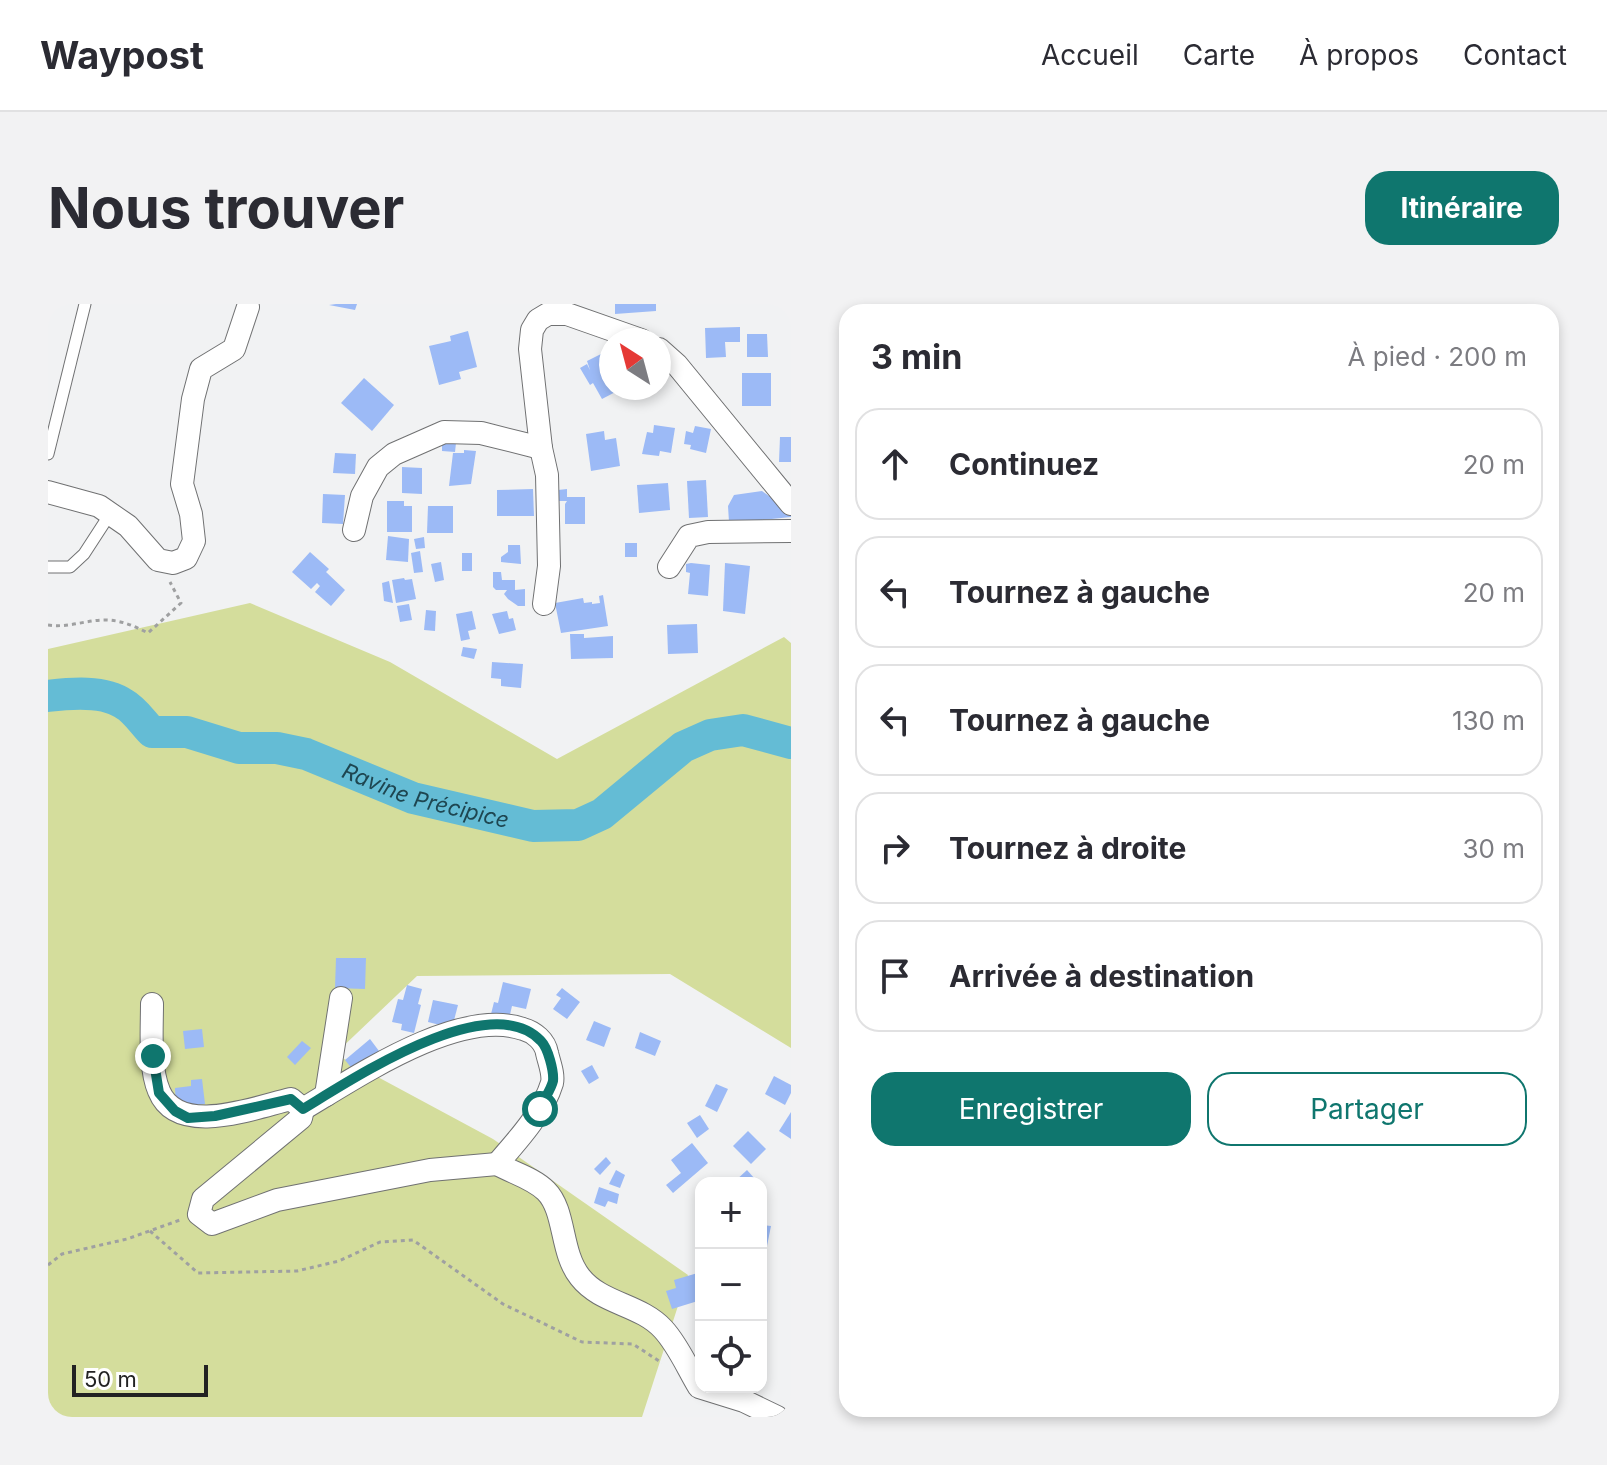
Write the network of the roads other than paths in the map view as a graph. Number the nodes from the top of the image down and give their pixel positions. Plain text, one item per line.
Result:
1 (85, 304) edge
2 (248, 307) dead end
3 (607, 328) edge
4 (671, 360) edge
5 (541, 448) junction
6 (48, 454) edge
7 (48, 492) edge
8 (791, 504) edge
9 (110, 514) junction
10 (354, 530) dead end
11 (791, 531) edge
12 (48, 567) edge
13 (669, 567) dead end
14 (544, 604) dead end
15 (341, 998) dead end
16 (152, 1004) dead end
17 (326, 1095) junction
18 (303, 1109) junction
19 (497, 1164) junction
20 (777, 1417) edge

1 - 6 lane
2 - 9 street
3 - 5 street
4 - 8 street
5 - 10 street
5 - 14 street
7 - 9 street
9 - 12 lane
11 - 13 street
15 - 17 street
16 - 18 street
17 - 18 street
17 - 19 street
18 - 19 street
19 - 20 street

